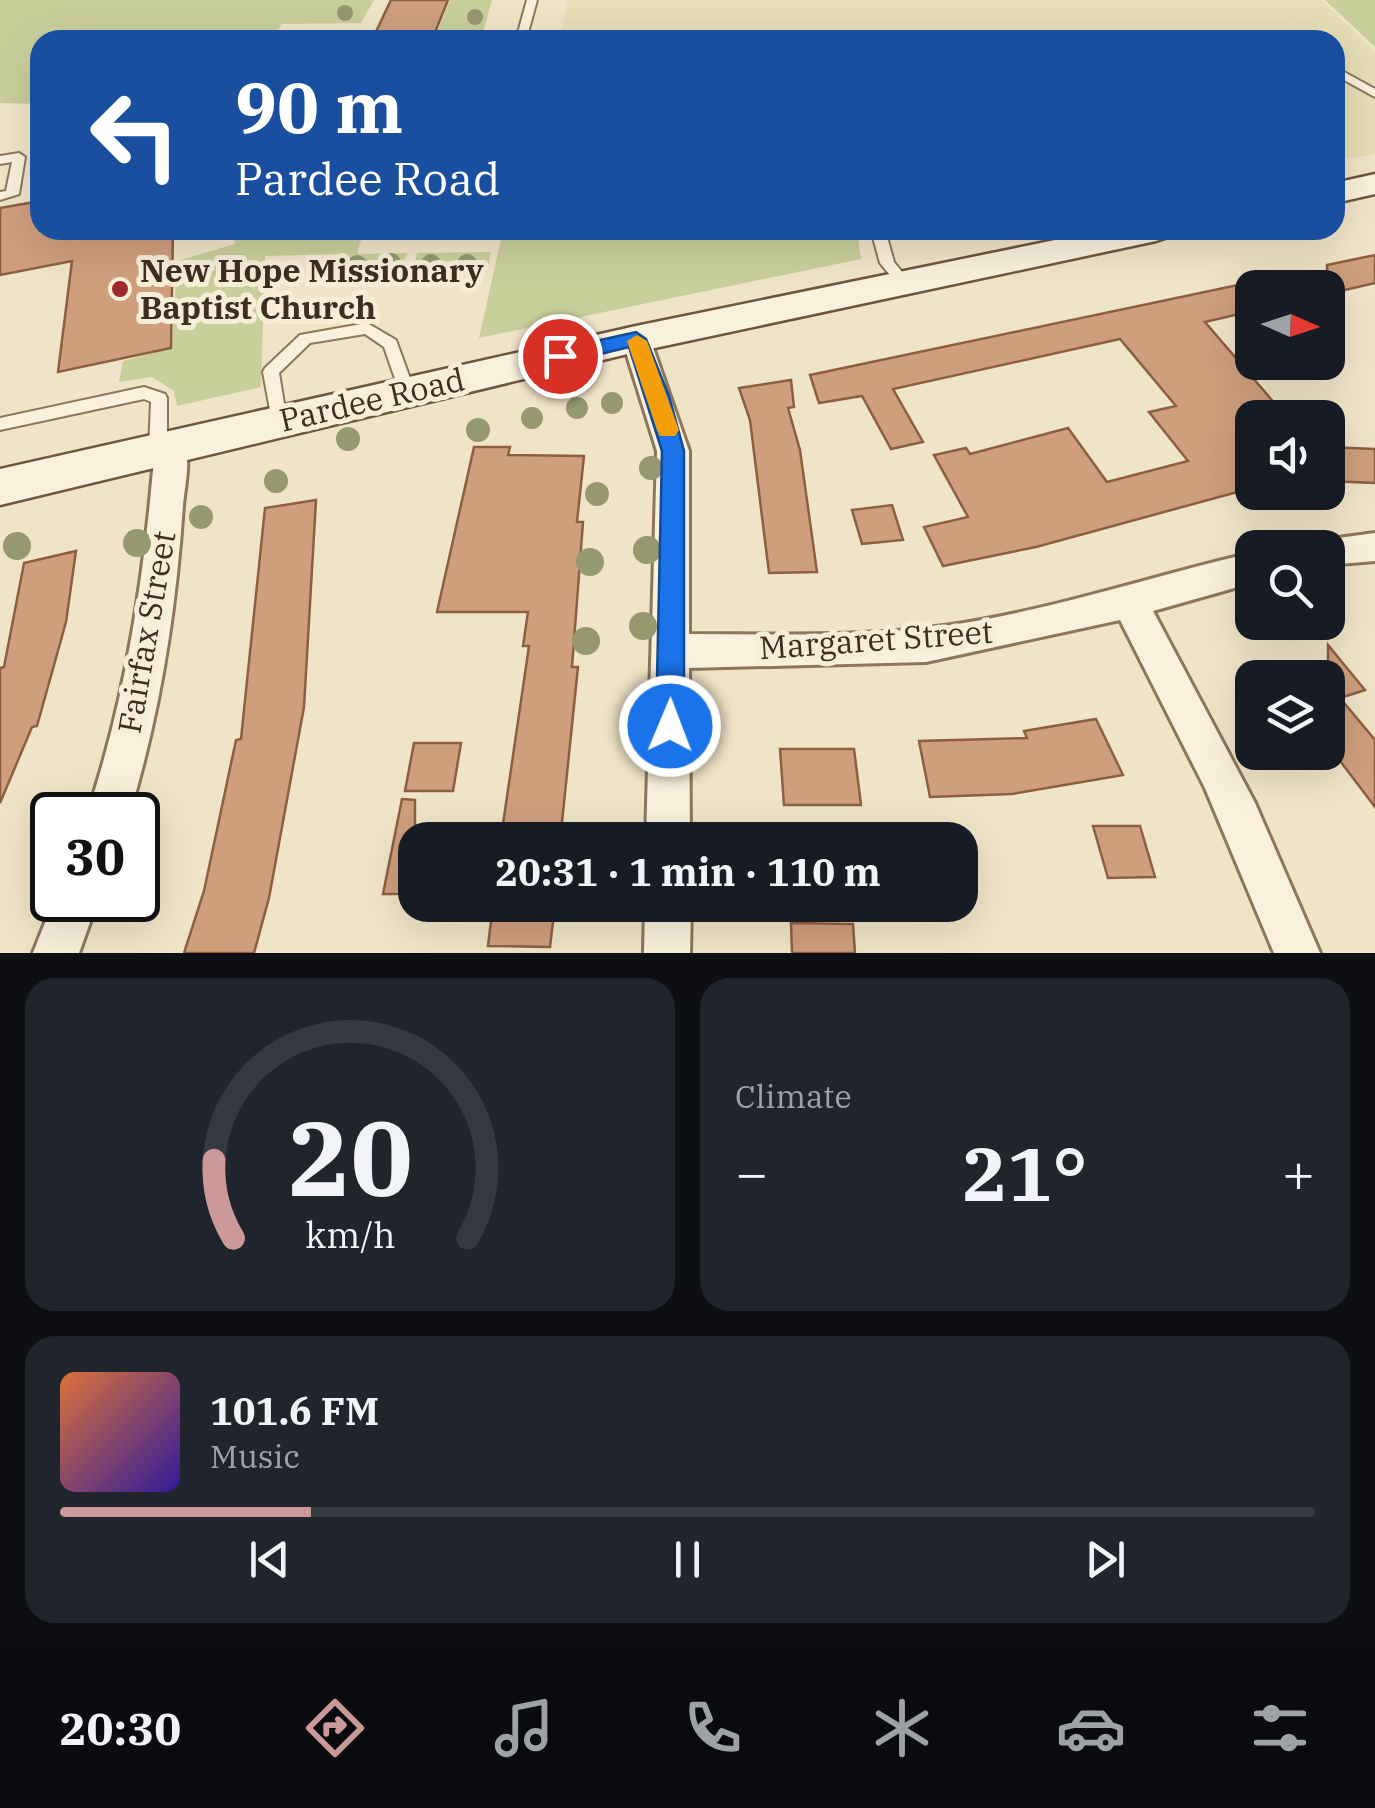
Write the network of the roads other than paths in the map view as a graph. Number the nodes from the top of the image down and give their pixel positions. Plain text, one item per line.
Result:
1 (532, 0) edge
2 (524, 30) edge
3 (1345, 76) edge
4 (1375, 94) edge
5 (0, 160) edge
6 (1375, 184) edge
7 (1345, 190) edge
8 (0, 196) edge
9 (881, 240) edge
10 (1072, 240) edge
11 (904, 283) junction
12 (636, 339) junction
13 (407, 392) junction
14 (279, 422) junction
15 (0, 424) edge
16 (164, 448) junction
17 (0, 486) edge
18 (1375, 547) edge
19 (1345, 550) edge
20 (1235, 573) edge
21 (1128, 601) junction
22 (671, 651) junction
23 (114, 792) edge
24 (668, 822) edge
25 (68, 922) edge
26 (668, 922) edge
27 (56, 953) edge
28 (667, 953) edge
29 (1297, 953) edge

1 - 2 lane
3 - 4 lane
5 - 8 lane
6 - 7 main road
9 - 11 lane
10 - 11 main road, Pardee Road
11 - 12 main road, Pardee Road
12 - 13 main road, Pardee Road
12 - 22 street
13 - 14 main road, Pardee Road
13 - 14 lane
14 - 16 main road, Pardee Road
15 - 16 lane
16 - 17 main road, Pardee Road
16 - 23 street, Fairfax Street
18 - 19 street
20 - 21 street, Margaret Street
21 - 22 street, Margaret Street
21 - 29 street
22 - 24 street
25 - 27 street
26 - 28 street

